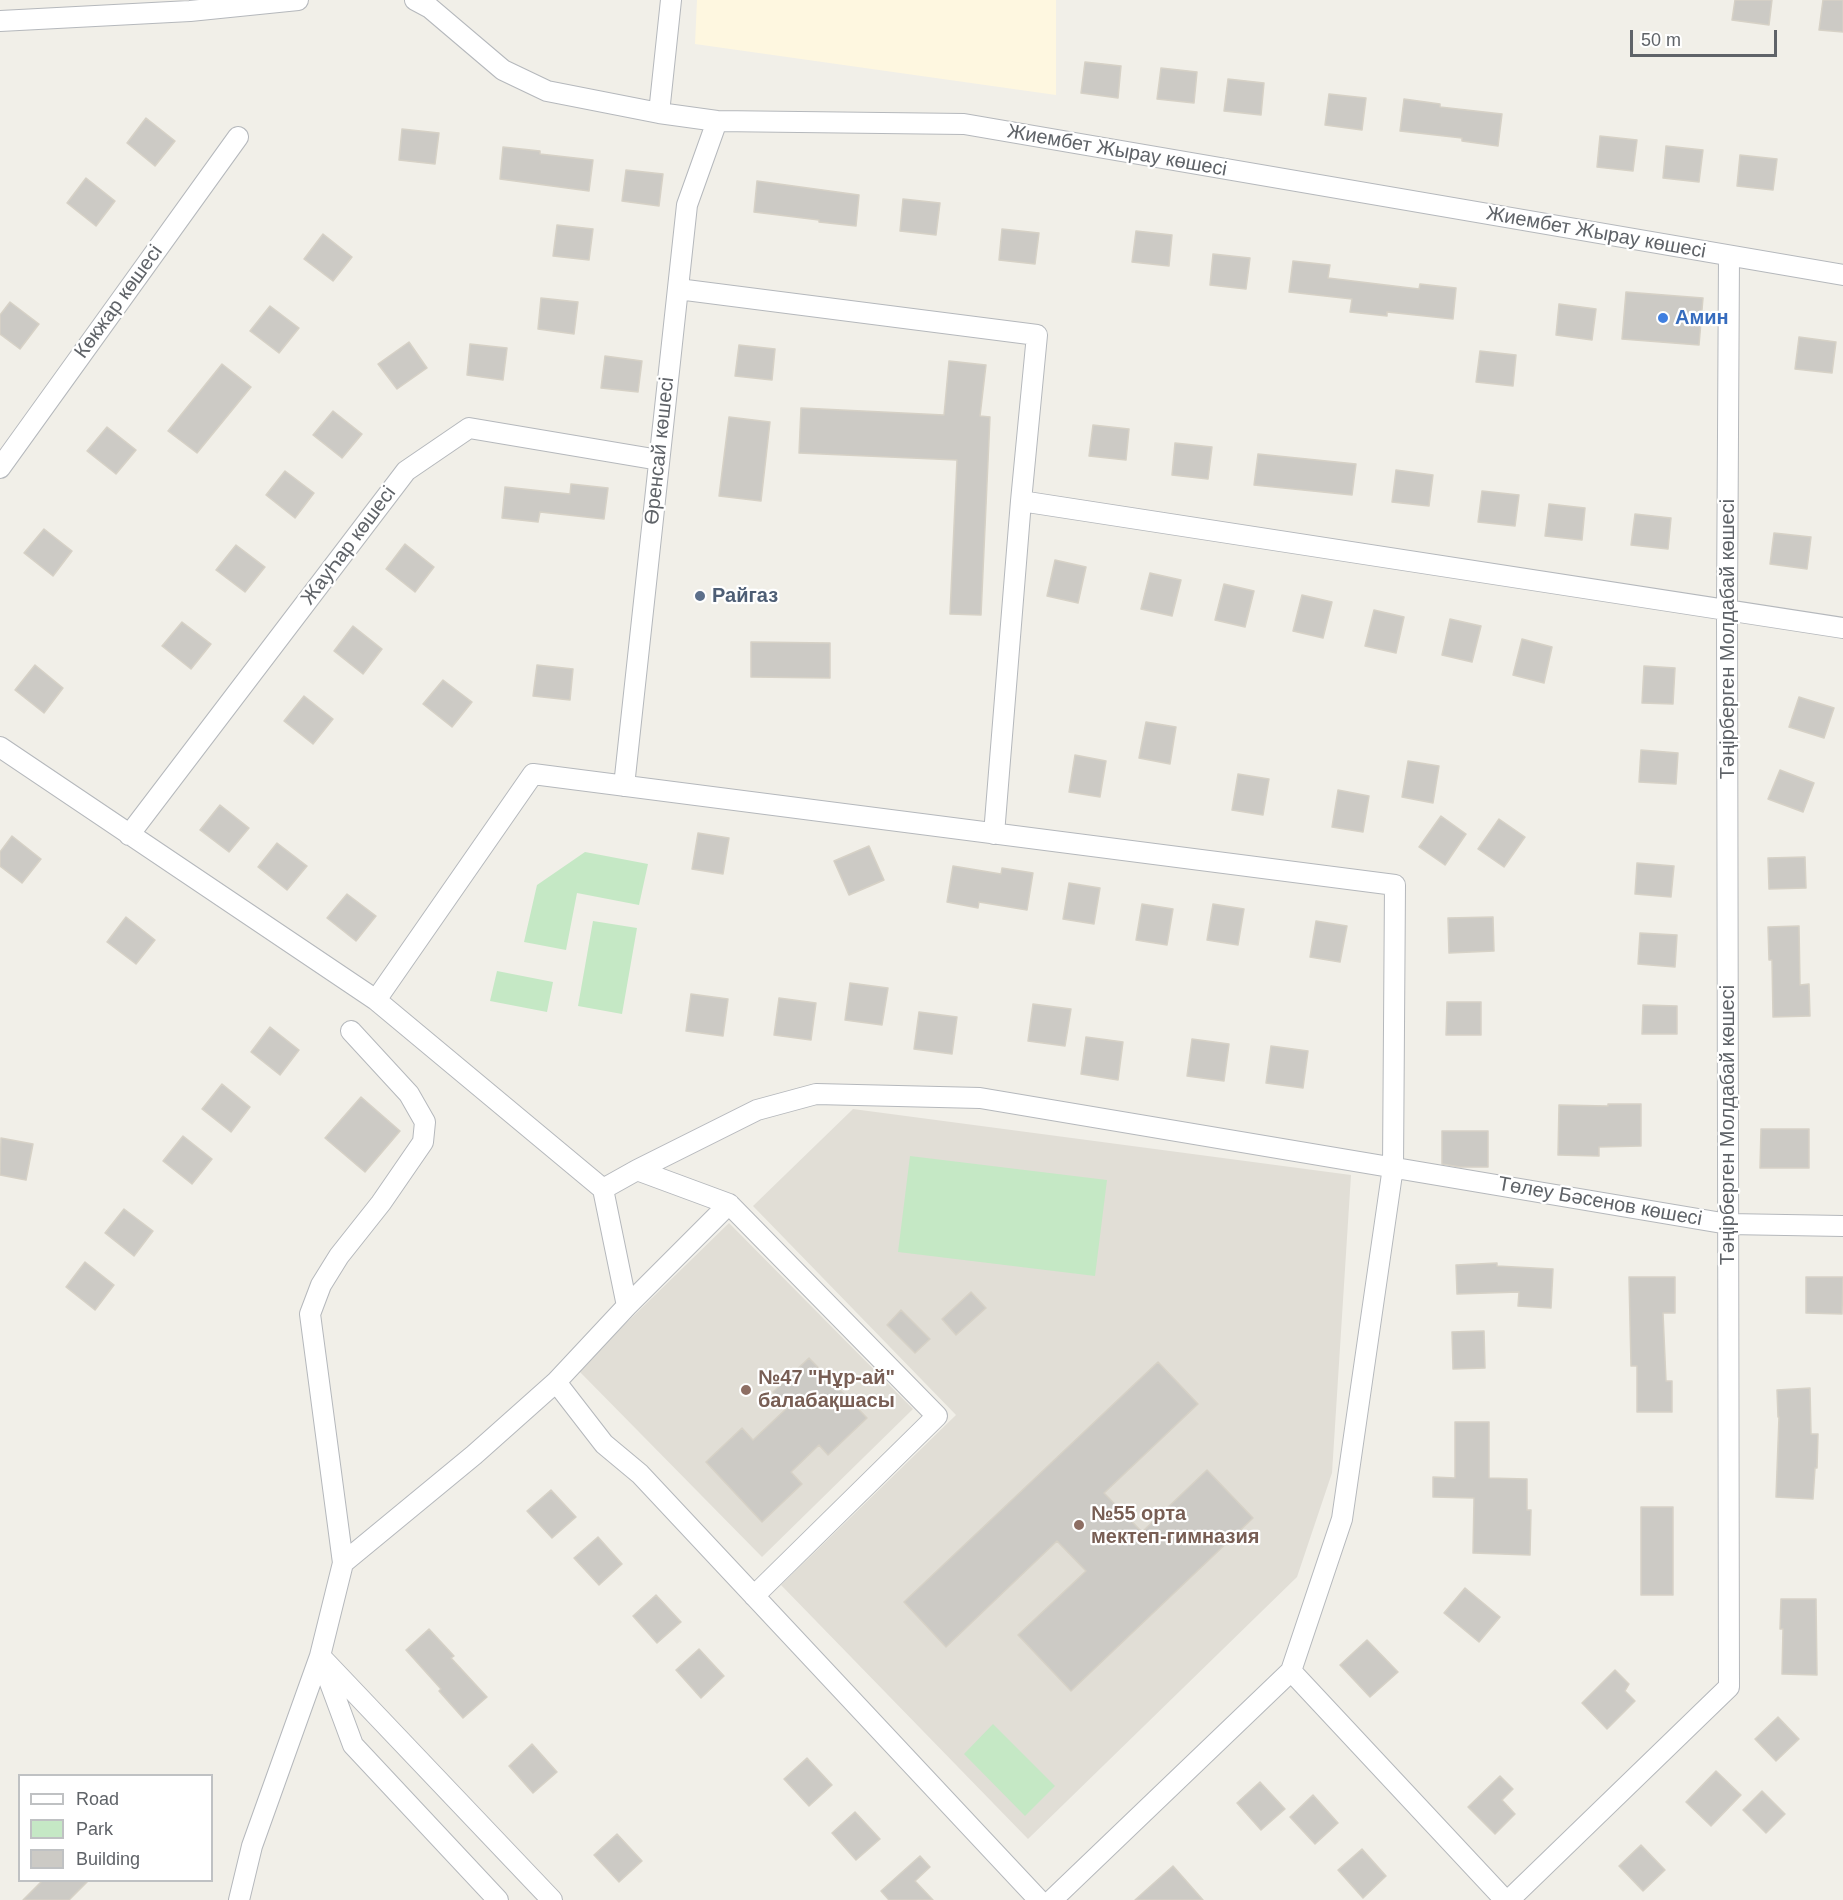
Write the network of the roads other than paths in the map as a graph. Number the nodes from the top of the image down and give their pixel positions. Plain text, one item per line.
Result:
1 (298, 0) edge
2 (415, 0) edge
3 (671, 0) edge
4 (0, 21) edge
5 (659, 113) junction
6 (717, 121) junction
7 (238, 137) dead end
8 (1729, 256) junction
9 (1843, 275) edge
10 (678, 289) junction
11 (659, 460) junction
12 (0, 468) edge
13 (1021, 501) junction
14 (1727, 610) junction
15 (1843, 628) edge
16 (0, 747) edge
17 (624, 786) junction
18 (994, 834) junction
19 (129, 835) junction
20 (376, 1000) junction
21 (351, 1031) dead end
22 (1393, 1167) junction
23 (638, 1170) junction
24 (603, 1189) junction
25 (735, 1210) junction
26 (1728, 1224) junction
27 (1843, 1226) edge
28 (627, 1306) junction
29 (556, 1382) junction
30 (343, 1563) junction
31 (754, 1596) junction
32 (320, 1656) junction
33 (1291, 1671) junction
34 (239, 1900) edge
35 (498, 1900) edge
36 (552, 1900) edge
37 (1039, 1900) edge
38 (1052, 1900) edge
39 (1507, 1900) edge

1 - 4 street
2 - 5 street, Жиембет Жырау көшесі
3 - 5 street
5 - 6 street, Жиембет Жырау көшесі
6 - 8 street, Жиембет Жырау көшесі
6 - 10 street, Өренсай көшесі
7 - 12 street, Көкжар көшесі
8 - 9 street, Жиембет Жырау көшесі
8 - 14 street, Тәңірберген Молдабай көшесі
10 - 11 street, Өренсай көшесі
10 - 13 street
11 - 17 street, Өренсай көшесі
11 - 19 street, ЖауҺар көшесі
13 - 14 street
13 - 18 street
14 - 15 street
14 - 26 street, Тәңірберген Молдабай көшесі
16 - 19 street
17 - 18 street
17 - 20 street
18 - 22 street
19 - 20 street
20 - 24 street
21 - 30 street
22 - 23 street, Төлеу Бәсенов көшесі
22 - 26 street, Төлеу Бәсенов көшесі
22 - 33 street
23 - 24 street, Төлеу Бәсенов көшесі
23 - 25 street
24 - 28 street
25 - 28 street
25 - 31 street
26 - 27 street, Төлеу Бәсенов көшесі
26 - 39 street, Тәңірберген Молдабай көшесі
28 - 29 street
29 - 30 street
29 - 31 street
30 - 32 street
31 - 37 street
32 - 34 street
32 - 35 street
32 - 36 street
33 - 38 street
33 - 39 street

